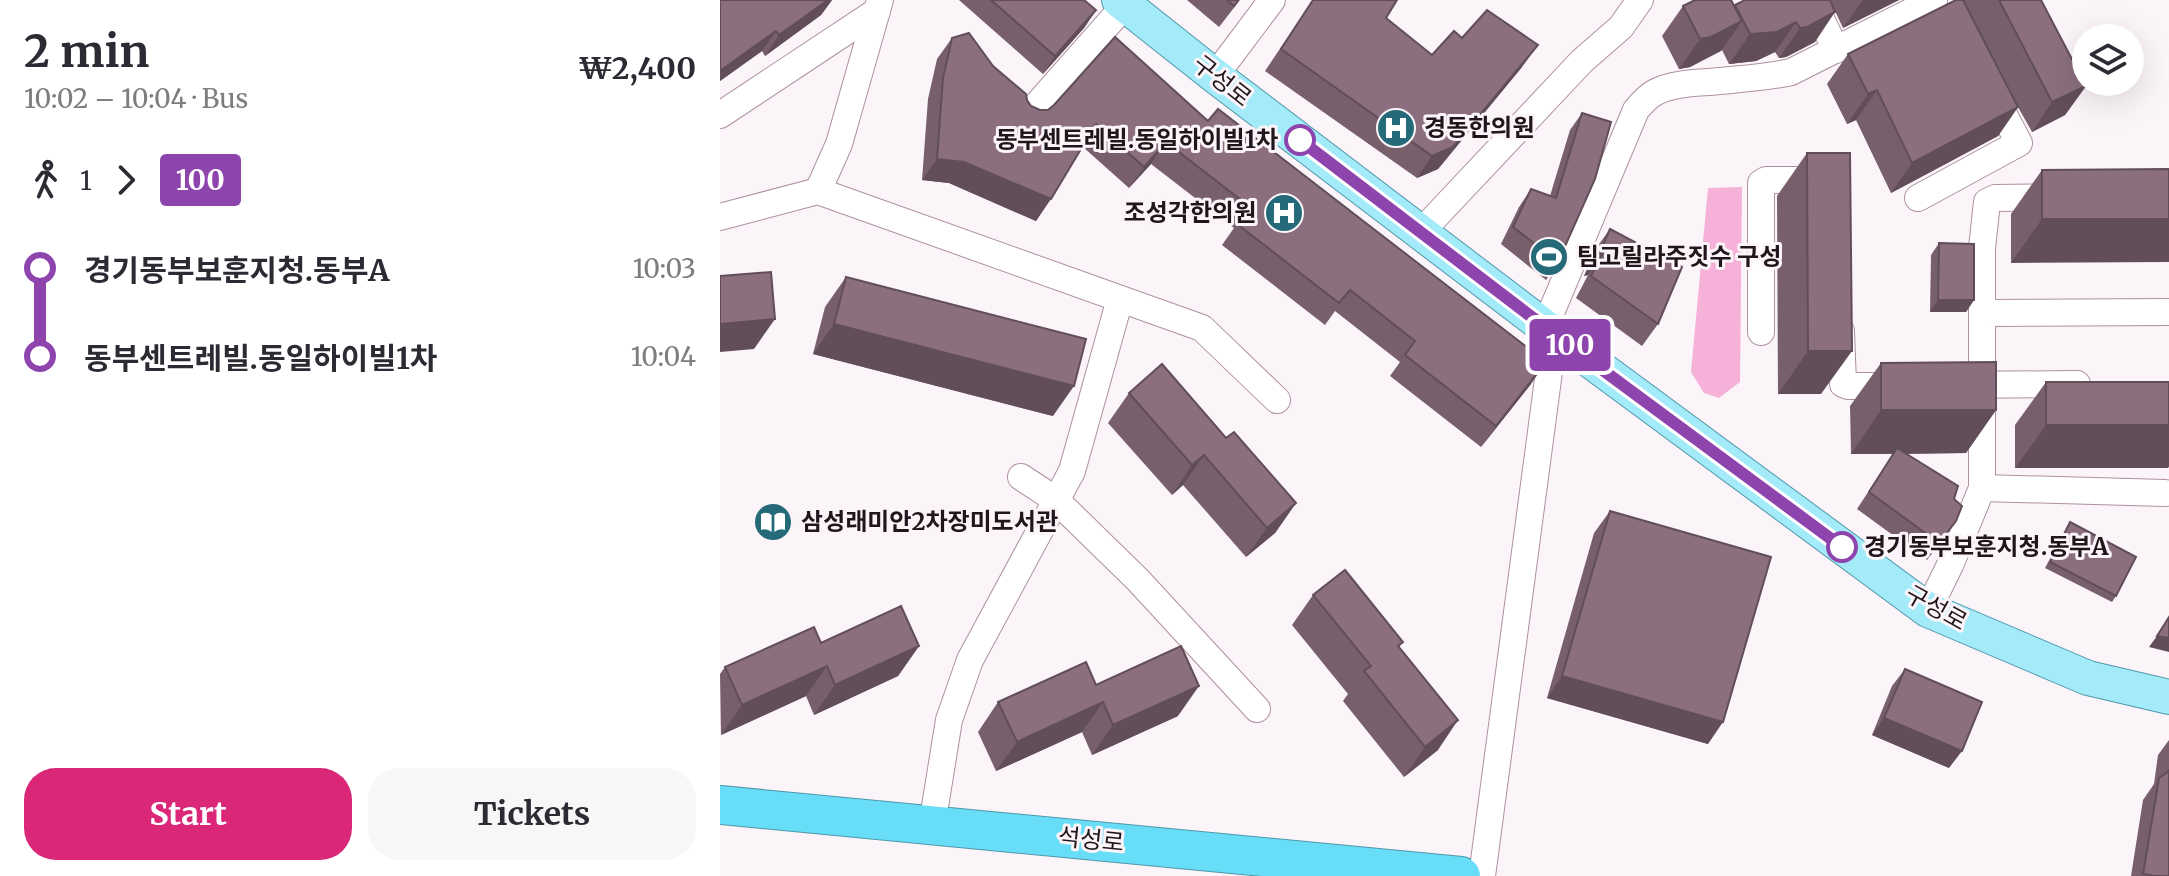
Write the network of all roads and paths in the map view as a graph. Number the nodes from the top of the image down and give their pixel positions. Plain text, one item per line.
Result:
1 (1272, 0) edge
2 (1640, 0) edge
3 (1812, 0) edge
4 (1122, 2) edge
5 (1943, 4) edge
6 (879, 6) edge
7 (1836, 50) junction
8 (1978, 65) edge
9 (1215, 76) junction
10 (720, 115) edge
11 (1027, 116) edge
12 (818, 191) junction
13 (2090, 197) edge
14 (1918, 198) dead end
15 (1839, 205) edge
16 (720, 217) edge
17 (1421, 232) junction
18 (1120, 299) junction
19 (1840, 300) edge
20 (2169, 312) edge
21 (1982, 313) junction
22 (1550, 330) junction
23 (1761, 332) dead end
24 (2107, 384) edge
25 (1982, 385) junction
26 (1277, 400) dead end
27 (1021, 477) dead end
28 (1982, 488) junction
29 (2165, 493) dead end
30 (1056, 500) junction
31 (1928, 610) junction
32 (2169, 697) edge
33 (1257, 709) dead end
34 (720, 805) edge
35 (932, 825) junction
36 (1461, 876) edge
37 (1482, 876) edge

1 - 9 street
2 - 17 street
3 - 7 street
4 - 9 main road, 구성로
4 - 11 street
5 - 7 street
6 - 10 street
6 - 12 street
7 - 22 street
8 - 14 street
9 - 17 main road, 구성로
12 - 16 street
12 - 18 street
13 - 21 street
15 - 23 street
17 - 22 main road, 구성로
18 - 26 street
18 - 30 street
19 - 25 street
20 - 21 street
21 - 25 street
22 - 31 main road, 구성로
22 - 37 street
24 - 25 street
25 - 28 street
27 - 30 street
28 - 29 street
28 - 31 street
30 - 33 street
30 - 35 street
31 - 32 main road, 구성로
34 - 35 highway, 석성로
35 - 36 highway, 석성로

